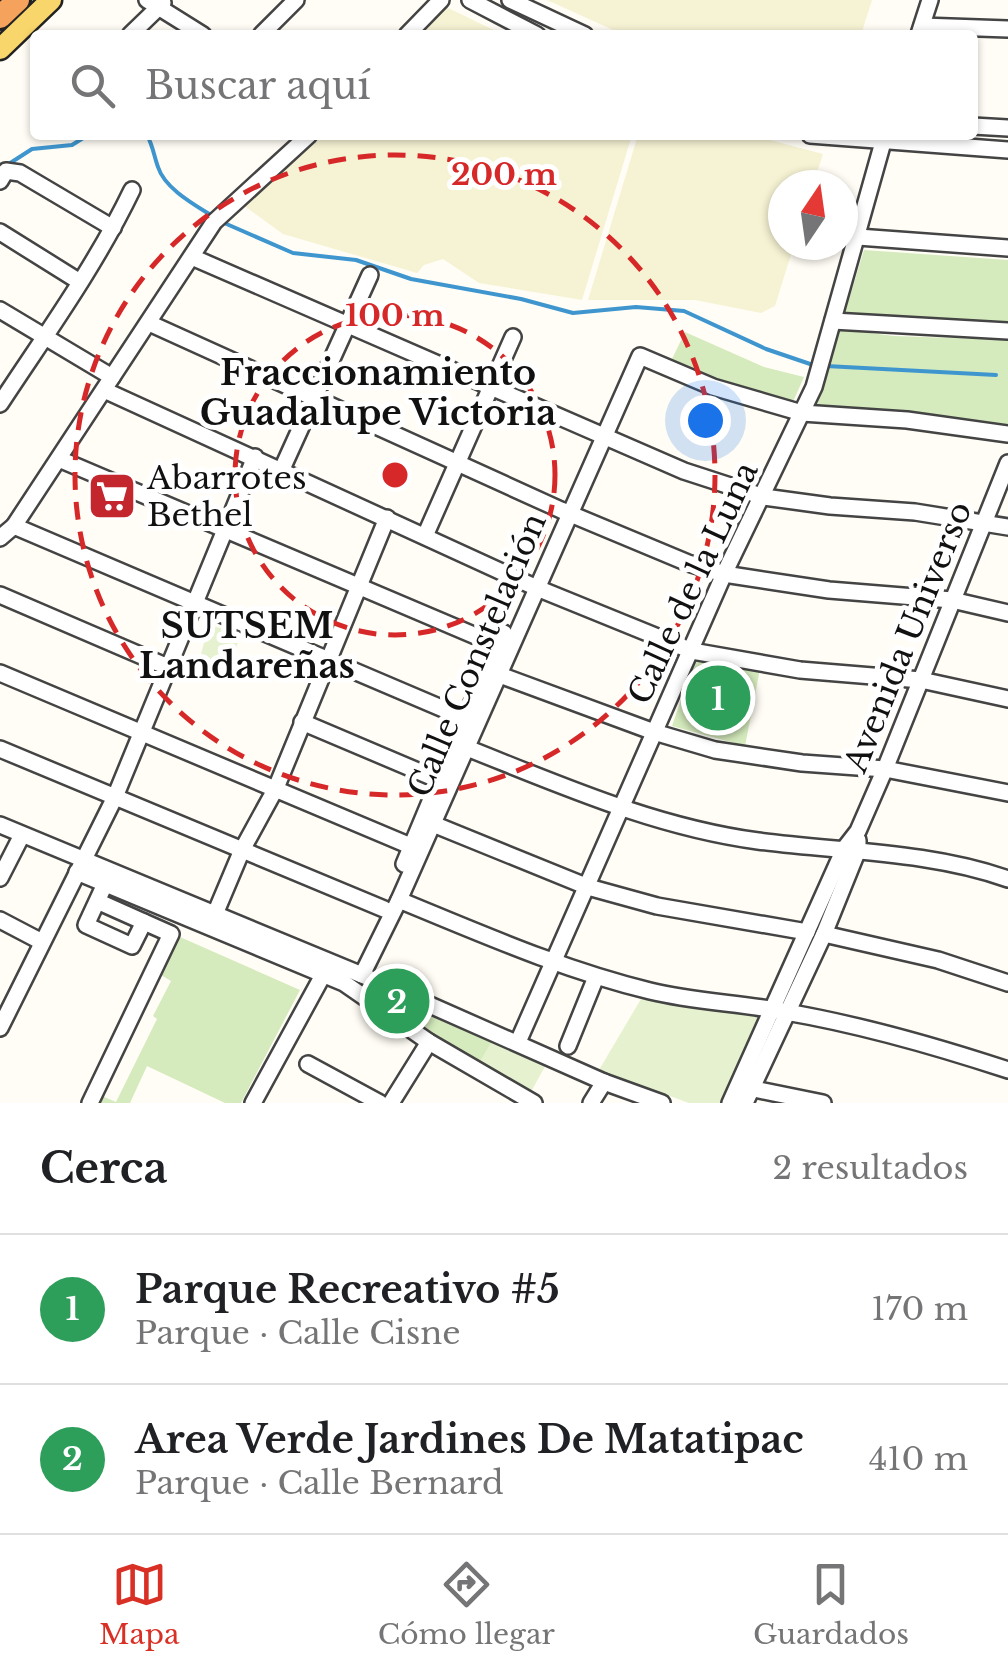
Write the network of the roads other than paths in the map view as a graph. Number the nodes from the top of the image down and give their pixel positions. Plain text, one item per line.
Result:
1 (18, 0) edge
2 (51, 0) edge
3 (296, 0) edge
4 (441, 0) edge
5 (472, 0) edge
6 (510, 0) edge
7 (930, 0) edge
8 (158, 2) edge
9 (0, 17) edge
10 (1008, 29) edge
11 (134, 30) edge
12 (195, 30) edge
13 (265, 30) edge
14 (413, 30) edge
15 (528, 30) edge
16 (574, 30) edge
17 (920, 30) edge
18 (0, 49) edge
19 (978, 126) edge
20 (1008, 128) edge
21 (303, 140) edge
22 (883, 140) edge
23 (905, 140) edge
24 (1008, 150) edge
25 (3, 176) edge
26 (132, 190) dead end
27 (114, 228) junction
28 (0, 232) edge
29 (858, 237) joint
30 (1008, 248) edge
31 (192, 257) junction
32 (851, 260) edge
33 (370, 274) dead end
34 (80, 282) junction
35 (0, 310) edge
36 (833, 321) junction
37 (149, 323) junction
38 (346, 326) junction
39 (1008, 332) edge
40 (44, 337) junction
41 (514, 337) dead end
42 (108, 383) junction
43 (492, 388) junction
44 (316, 398) junction
45 (0, 404) edge
46 (802, 413) junction
47 (1008, 434) edge
48 (598, 435) junction
49 (256, 457) junction
50 (58, 459) junction
51 (460, 463) junction
52 (1008, 463) edge
53 (282, 470) junction
54 (764, 496) junction
55 (564, 512) junction
56 (387, 518) junction
57 (983, 522) junction
58 (1008, 528) edge
59 (226, 532) junction
60 (4, 534) edge
61 (425, 536) junction
62 (724, 574) junction
63 (358, 585) junction
64 (532, 586) junction
65 (0, 595) edge
66 (952, 600) junction
67 (197, 604) junction
68 (1008, 613) edge
69 (503, 648) junction
70 (692, 651) junction
71 (328, 657) junction
72 (170, 668) junction
73 (0, 673) edge
74 (497, 674) junction
75 (921, 680) junction
76 (1008, 699) edge
77 (471, 721) junction
78 (302, 722) junction
79 (141, 732) junction
80 (654, 732) junction
81 (467, 748) junction
82 (0, 749) edge
83 (885, 769) junction
84 (445, 782) junction
85 (276, 788) junction
86 (1008, 793) edge
87 (115, 797) junction
88 (620, 810) junction
89 (433, 824) junction
90 (0, 825) edge
91 (22, 835) junction
92 (416, 848) junction
93 (242, 850) junction
94 (851, 850) junction
95 (80, 866) junction
96 (0, 878) edge
97 (1008, 878) edge
98 (403, 879) junction
99 (105, 884) junction
100 (588, 887) junction
101 (399, 900) junction
102 (97, 902) junction
103 (215, 914) junction
104 (383, 917) junction
105 (0, 920) edge
106 (144, 922) junction
107 (806, 932) junction
108 (824, 934) junction
109 (42, 942) junction
110 (132, 946) junction
111 (159, 959) junction
112 (555, 964) junction
113 (322, 975) junction
114 (354, 977) junction
115 (596, 977) junction
116 (1008, 983) edge
117 (781, 1011) junction
118 (0, 1028) edge
119 (428, 1042) junction
120 (518, 1042) junction
121 (568, 1046) dead end
122 (308, 1064) dead end
123 (1008, 1070) edge
124 (604, 1082) junction
125 (742, 1097) edge
126 (799, 1100) edge
127 (90, 1103) edge
128 (253, 1103) edge
129 (380, 1103) edge
130 (390, 1103) edge
131 (534, 1103) edge
132 (591, 1103) edge
133 (662, 1103) edge
134 (823, 1103) edge

1 - 9 highway
2 - 18 main road
3 - 13 street
4 - 14 street
5 - 15 street
6 - 16 street
7 - 17 street
8 - 11 street
8 - 12 street
10 - 17 street
19 - 20 street
21 - 31 street
22 - 29 street, Calle de la Luna
23 - 24 street
25 - 27 street
26 - 27 street
27 - 34 street
28 - 34 street
29 - 30 street
31 - 37 street
31 - 38 street
32 - 36 street, Calle de la Luna
33 - 38 street
34 - 40 street
35 - 40 street
36 - 39 street
36 - 46 street, Calle de la Luna
37 - 42 street
37 - 44 street
38 - 43 street
38 - 44 street
40 - 42 street
40 - 45 street
41 - 43 street
42 - 49 street
42 - 50 street
43 - 48 street
43 - 51 street
44 - 51 street
44 - 53 street
46 - 47 street
46 - 48 street, Calle Constelación
46 - 54 street, Calle de la Luna
48 - 54 street
48 - 55 street, Calle Constelación
49 - 53 street
49 - 59 street
50 - 59 street
50 - 60 street
51 - 55 street
51 - 61 street
52 - 57 street, Avenida Universo
53 - 56 street
54 - 57 street
54 - 62 street, Calle de la Luna
55 - 62 street
55 - 64 street, Calle Constelación
56 - 61 street
56 - 63 street
57 - 58 street
57 - 66 street, Avenida Universo
59 - 63 street
59 - 67 street
60 - 67 street
61 - 64 street
62 - 66 street
62 - 70 street, Calle de la Luna
63 - 69 street
63 - 71 street
64 - 69 street, Calle Constelación
64 - 70 street
65 - 72 street
66 - 68 street
66 - 75 street, Avenida Universo
67 - 71 street
67 - 72 street
69 - 74 street, Calle Constelación
69 - 77 street
70 - 75 street
70 - 80 street, Calle de la Luna
71 - 77 street
71 - 78 street
72 - 79 street
73 - 79 street
74 - 77 street, Calle Constelación
74 - 80 street
75 - 76 street
75 - 83 street, Avenida Universo
77 - 81 street, Calle Constelación
77 - 84 street
78 - 84 street
78 - 85 street
79 - 85 street
79 - 87 street
80 - 83 street
80 - 88 street, Calle de la Luna
81 - 84 street, Calle Constelación
81 - 88 street
82 - 87 street
83 - 86 street
83 - 94 street, Avenida Universo
84 - 89 street, Calle Constelación
84 - 92 street
85 - 92 street
85 - 93 street
87 - 93 street
87 - 95 street
88 - 94 street
88 - 100 street, Calle de la Luna
89 - 92 street, Calle Constelación
89 - 100 street
90 - 91 street
91 - 95 street
91 - 96 street
92 - 98 street
93 - 103 street
93 - 104 street
94 - 97 street
94 - 107 street, Avenida Universo
94 - 108 street, Avenida Universo
95 - 99 street
95 - 103 street
95 - 109 street
98 - 101 street
98 - 104 street
99 - 102 street
99 - 113 street
100 - 107 street
100 - 112 street, Calle de la Luna
101 - 104 street
101 - 112 street
102 - 106 street
102 - 110 street
103 - 114 street
104 - 114 street
105 - 109 street
106 - 110 street
106 - 111 street
107 - 117 street, Avenida Universo
108 - 116 street
108 - 117 street, Avenida Universo
109 - 118 street
110 - 111 street
111 - 127 street
112 - 115 street
112 - 120 street, Calle de la Luna
113 - 114 street
113 - 128 street
114 - 119 street
114 - 120 street
115 - 117 street
115 - 121 street
117 - 123 street
117 - 125 street, Avenida Universo
119 - 130 street
119 - 131 street
120 - 124 street
122 - 129 street
124 - 132 street
124 - 133 street
125 - 126 street
126 - 134 street

